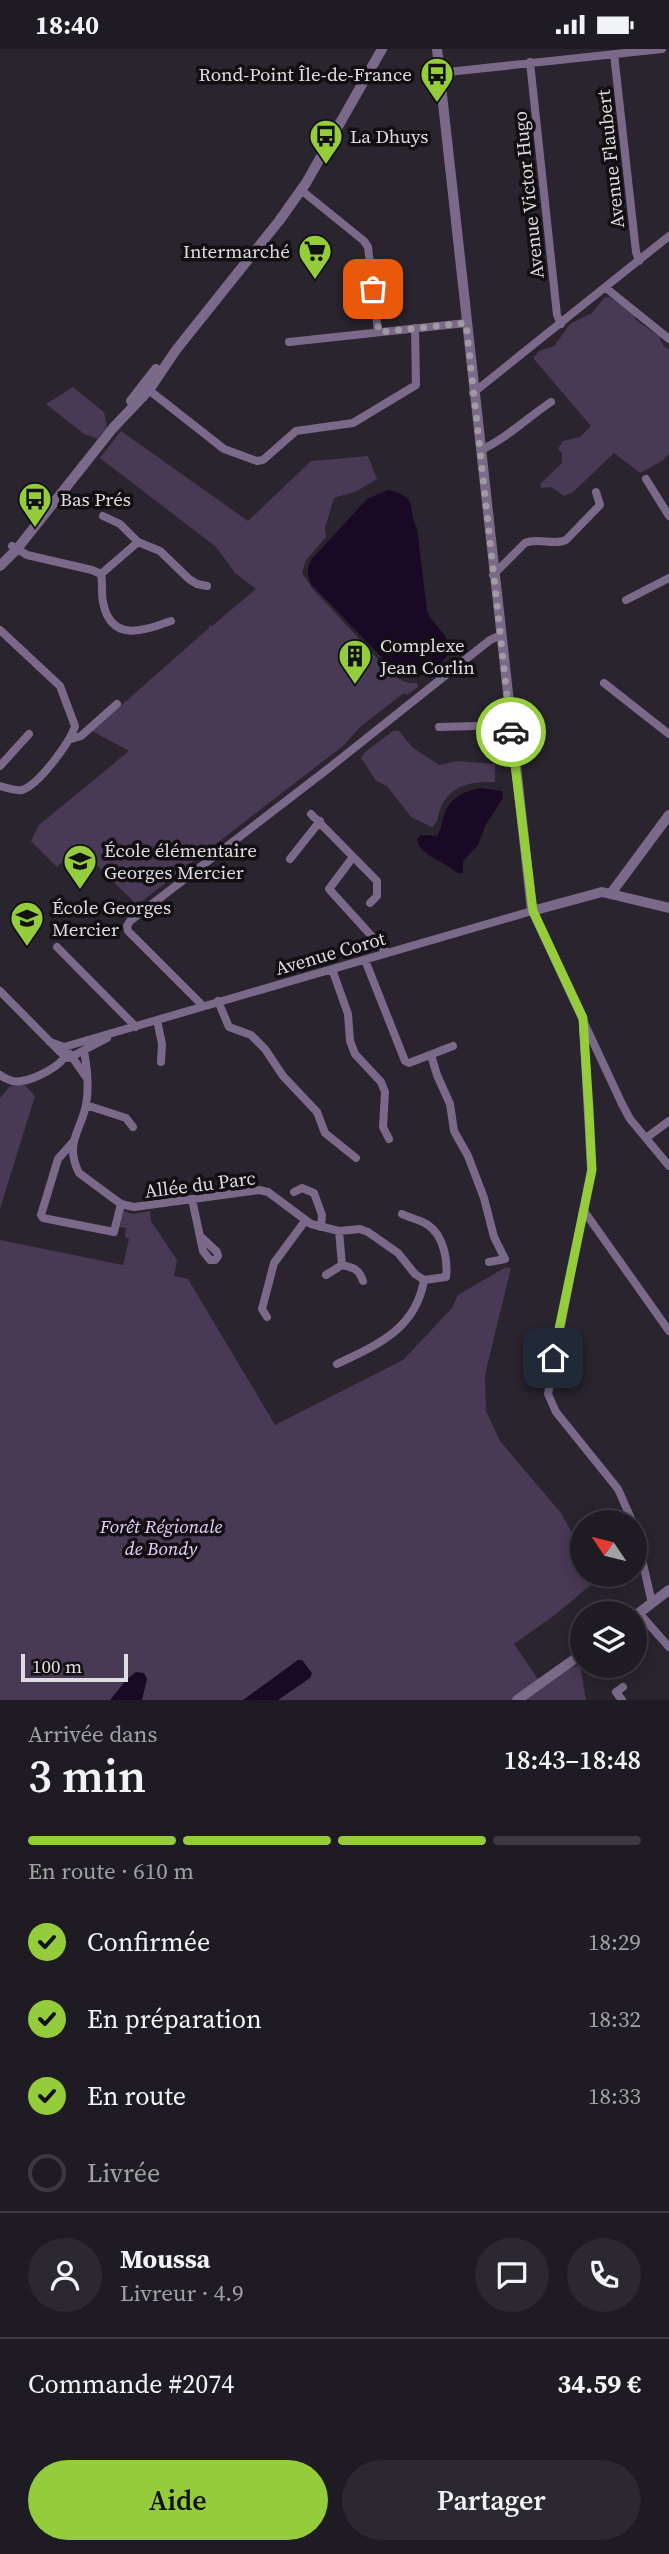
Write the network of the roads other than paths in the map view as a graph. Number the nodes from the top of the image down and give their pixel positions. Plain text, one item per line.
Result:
1 (382, 49) edge
2 (436, 49) edge
3 (662, 49) edge
4 (614, 54) junction
5 (530, 62) junction
6 (439, 73) junction
7 (304, 192) junction
8 (669, 236) edge
9 (639, 261) junction
10 (606, 288) junction
11 (466, 323) junction
12 (561, 324) junction
13 (415, 328) junction
14 (379, 332) junction
15 (669, 339) edge
16 (289, 342) dead end
17 (146, 388) junction
18 (473, 393) junction
19 (551, 402) dead end
20 (481, 450) junction
21 (646, 479) dead end
22 (596, 492) dead end
23 (103, 516) dead end
24 (669, 516) edge
25 (138, 542) junction
26 (15, 547) junction
27 (0, 560) edge
28 (0, 566) edge
29 (101, 574) junction
30 (493, 575) junction
31 (669, 578) edge
32 (207, 586) dead end
33 (626, 600) dead end
34 (171, 621) dead end
35 (0, 631) edge
36 (501, 635) junction
37 (604, 683) dead end
38 (117, 704) dead end
39 (511, 725) junction
40 (439, 727) dead end
41 (29, 734) dead end
42 (669, 734) edge
43 (71, 739) junction
44 (0, 766) edge
45 (0, 786) edge
46 (311, 814) dead end
47 (669, 814) edge
48 (320, 821) junction
49 (353, 857) junction
50 (290, 859) dead end
51 (611, 892) junction
52 (370, 903) dead end
53 (669, 908) edge
54 (533, 911) junction
55 (57, 947) dead end
56 (387, 953) junction
57 (365, 960) junction
58 (332, 969) junction
59 (0, 991) edge
60 (218, 1001) junction
61 (203, 1006) junction
62 (583, 1018) junction
63 (157, 1020) junction
64 (136, 1027) junction
65 (91, 1039) junction
66 (50, 1042) junction
67 (594, 1044) junction
68 (453, 1046) dead end
69 (64, 1047) junction
70 (584, 1047) junction
71 (84, 1051) junction
72 (431, 1055) junction
73 (68, 1057) junction
74 (161, 1062) dead end
75 (0, 1075) edge
76 (86, 1077) junction
77 (86, 1105) junction
78 (669, 1121) edge
79 (133, 1127) dead end
80 (646, 1138) junction
81 (389, 1139) dead end
82 (73, 1142) junction
83 (356, 1158) dead end
84 (669, 1166) edge
85 (294, 1192) dead end
86 (192, 1199) junction
87 (121, 1204) junction
88 (584, 1212) junction
89 (402, 1214) dead end
90 (305, 1221) junction
91 (321, 1227) junction
92 (339, 1231) junction
93 (201, 1237) dead end
94 (489, 1262) dead end
95 (342, 1265) junction
96 (326, 1275) dead end
97 (425, 1280) junction
98 (363, 1281) dead end
99 (267, 1317) dead end
100 (669, 1331) edge
101 (337, 1364) dead end
102 (627, 1510) edge
103 (648, 1586) edge
104 (669, 1590) edge
105 (652, 1603) junction
106 (647, 1607) edge
107 (647, 1625) edge
108 (669, 1647) edge
109 (570, 1662) edge
110 (623, 1687) dead end
111 (517, 1700) edge
112 (622, 1700) edge

1 - 7 street
2 - 6 street
3 - 4 street
4 - 5 street
4 - 9 street, Avenue Flaubert
5 - 6 street
5 - 12 street, Avenue Victor Hugo
6 - 11 street
7 - 14 street
7 - 17 street
8 - 9 street
9 - 10 street
10 - 12 street
10 - 15 street
11 - 13 street
11 - 18 street
12 - 18 street
13 - 14 street
13 - 17 street
14 - 16 street
17 - 26 street
18 - 20 street
19 - 20 street
20 - 30 street
21 - 24 street
22 - 30 street
23 - 25 street
25 - 29 street
25 - 32 street
26 - 27 street
26 - 28 street
26 - 29 street
29 - 34 street
30 - 36 street
31 - 33 street
35 - 43 street
36 - 39 street
36 - 61 street
37 - 42 street
38 - 43 street
39 - 40 street
39 - 54 street
41 - 44 street
43 - 45 street
46 - 48 street
47 - 51 street
48 - 49 street
48 - 50 street
49 - 52 street
49 - 56 street
51 - 53 street
51 - 54 street
54 - 56 street, Avenue Corot
54 - 62 street
55 - 64 street
56 - 57 street, Avenue Corot
57 - 58 street, Avenue Corot
57 - 72 street
58 - 60 street, Avenue Corot
58 - 81 street
59 - 66 street
60 - 61 street, Avenue Corot
60 - 83 street
61 - 63 street, Avenue Corot
62 - 67 street
62 - 70 street
63 - 64 street, Avenue Corot
63 - 74 street
64 - 65 street, Avenue Corot
64 - 71 street, Avenue Corot
65 - 69 street, Avenue Corot
65 - 73 street
66 - 69 street
66 - 73 street
67 - 70 street
67 - 80 street
68 - 72 street
69 - 73 street
70 - 88 street
71 - 73 street, Avenue Corot
71 - 76 street
72 - 94 street
73 - 75 street
73 - 76 street
76 - 77 street
77 - 79 street
77 - 82 street
78 - 80 street
80 - 84 street
82 - 87 street, Allée du Parc
82 - 87 street
85 - 91 street
86 - 87 street, Allée du Parc
86 - 90 street, Allée du Parc
86 - 93 street
88 - 100 street
88 - 102 street
89 - 97 street
90 - 91 street, Allée du Parc
90 - 99 street
91 - 92 street, Allée du Parc
92 - 95 street
92 - 97 street, Allée du Parc
95 - 96 street
95 - 98 street
97 - 101 street
103 - 105 street
104 - 105 street
105 - 106 street
107 - 108 street
109 - 111 street
110 - 112 street

